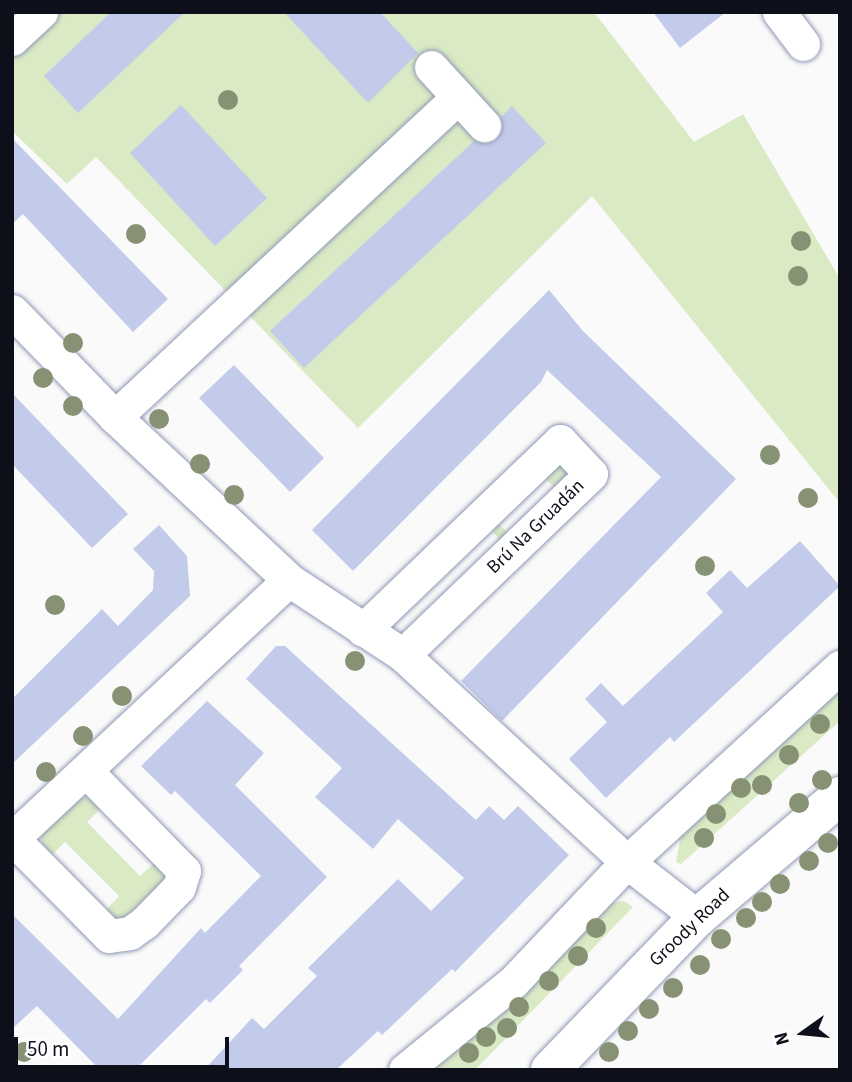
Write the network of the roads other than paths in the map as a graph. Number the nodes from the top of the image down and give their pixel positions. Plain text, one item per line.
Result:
1 (41, 12) edge
2 (779, 12) edge
3 (12, 39) edge
4 (803, 44) dead end
5 (431, 67) dead end
6 (458, 97) junction
7 (484, 125) dead end
8 (12, 311) edge
9 (115, 417) junction
10 (289, 580) junction
11 (363, 630) junction
12 (403, 655) junction
13 (840, 667) edge
14 (86, 771) junction
15 (840, 796) edge
16 (13, 839) edge
17 (627, 862) junction
18 (698, 917) junction
19 (405, 1070) edge
20 (550, 1070) edge

1 - 3 street
2 - 4 street
5 - 6 street
6 - 7 street
6 - 9 street
8 - 9 street
9 - 10 street
10 - 11 street
10 - 14 street
11 - 12 street
11 - 12 street, Brú Na Gruadán
12 - 17 street
13 - 17 street
14 - 16 street
14 - 16 street
15 - 18 street, Groody Road
17 - 18 street
17 - 19 street
18 - 20 street, Groody Road

